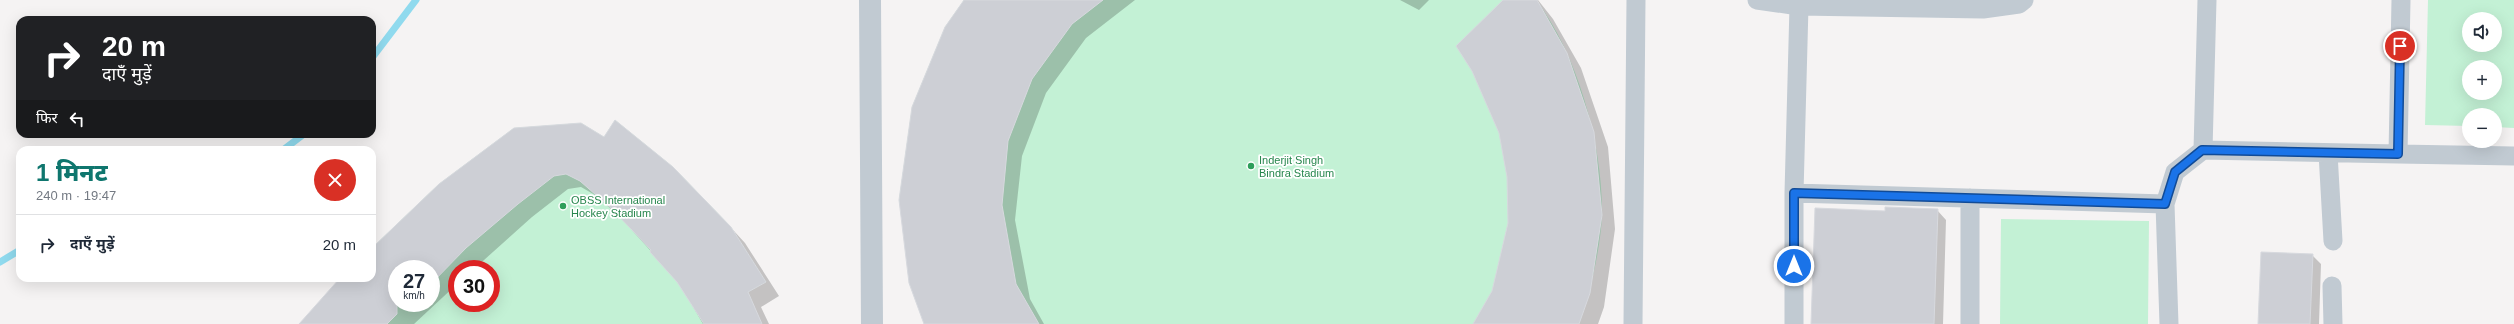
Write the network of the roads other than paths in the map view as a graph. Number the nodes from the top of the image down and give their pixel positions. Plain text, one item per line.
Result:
1 (870, 0) edge
2 (1636, 0) edge
3 (1757, 0) edge
4 (2024, 0) edge
5 (2207, 0) edge
6 (2401, 0) edge
7 (1799, 6) junction
8 (2202, 150) junction
9 (2328, 153) junction
10 (2398, 154) junction
11 (2514, 156) edge
12 (1794, 193) junction
13 (1970, 198) junction
14 (2165, 204) junction
15 (2333, 240) dead end
16 (2332, 286) dead end
17 (872, 324) edge
18 (1633, 324) edge
19 (1794, 324) edge
20 (1970, 324) edge
21 (2169, 324) edge
22 (2333, 324) edge

1 - 17 street
2 - 18 street
3 - 7 street
4 - 7 street
5 - 8 street
6 - 10 street
7 - 12 street
8 - 9 street
8 - 14 street
9 - 10 street
9 - 15 street
10 - 11 street
12 - 13 street
12 - 19 street
13 - 14 street
13 - 20 street
14 - 21 street
16 - 22 street

